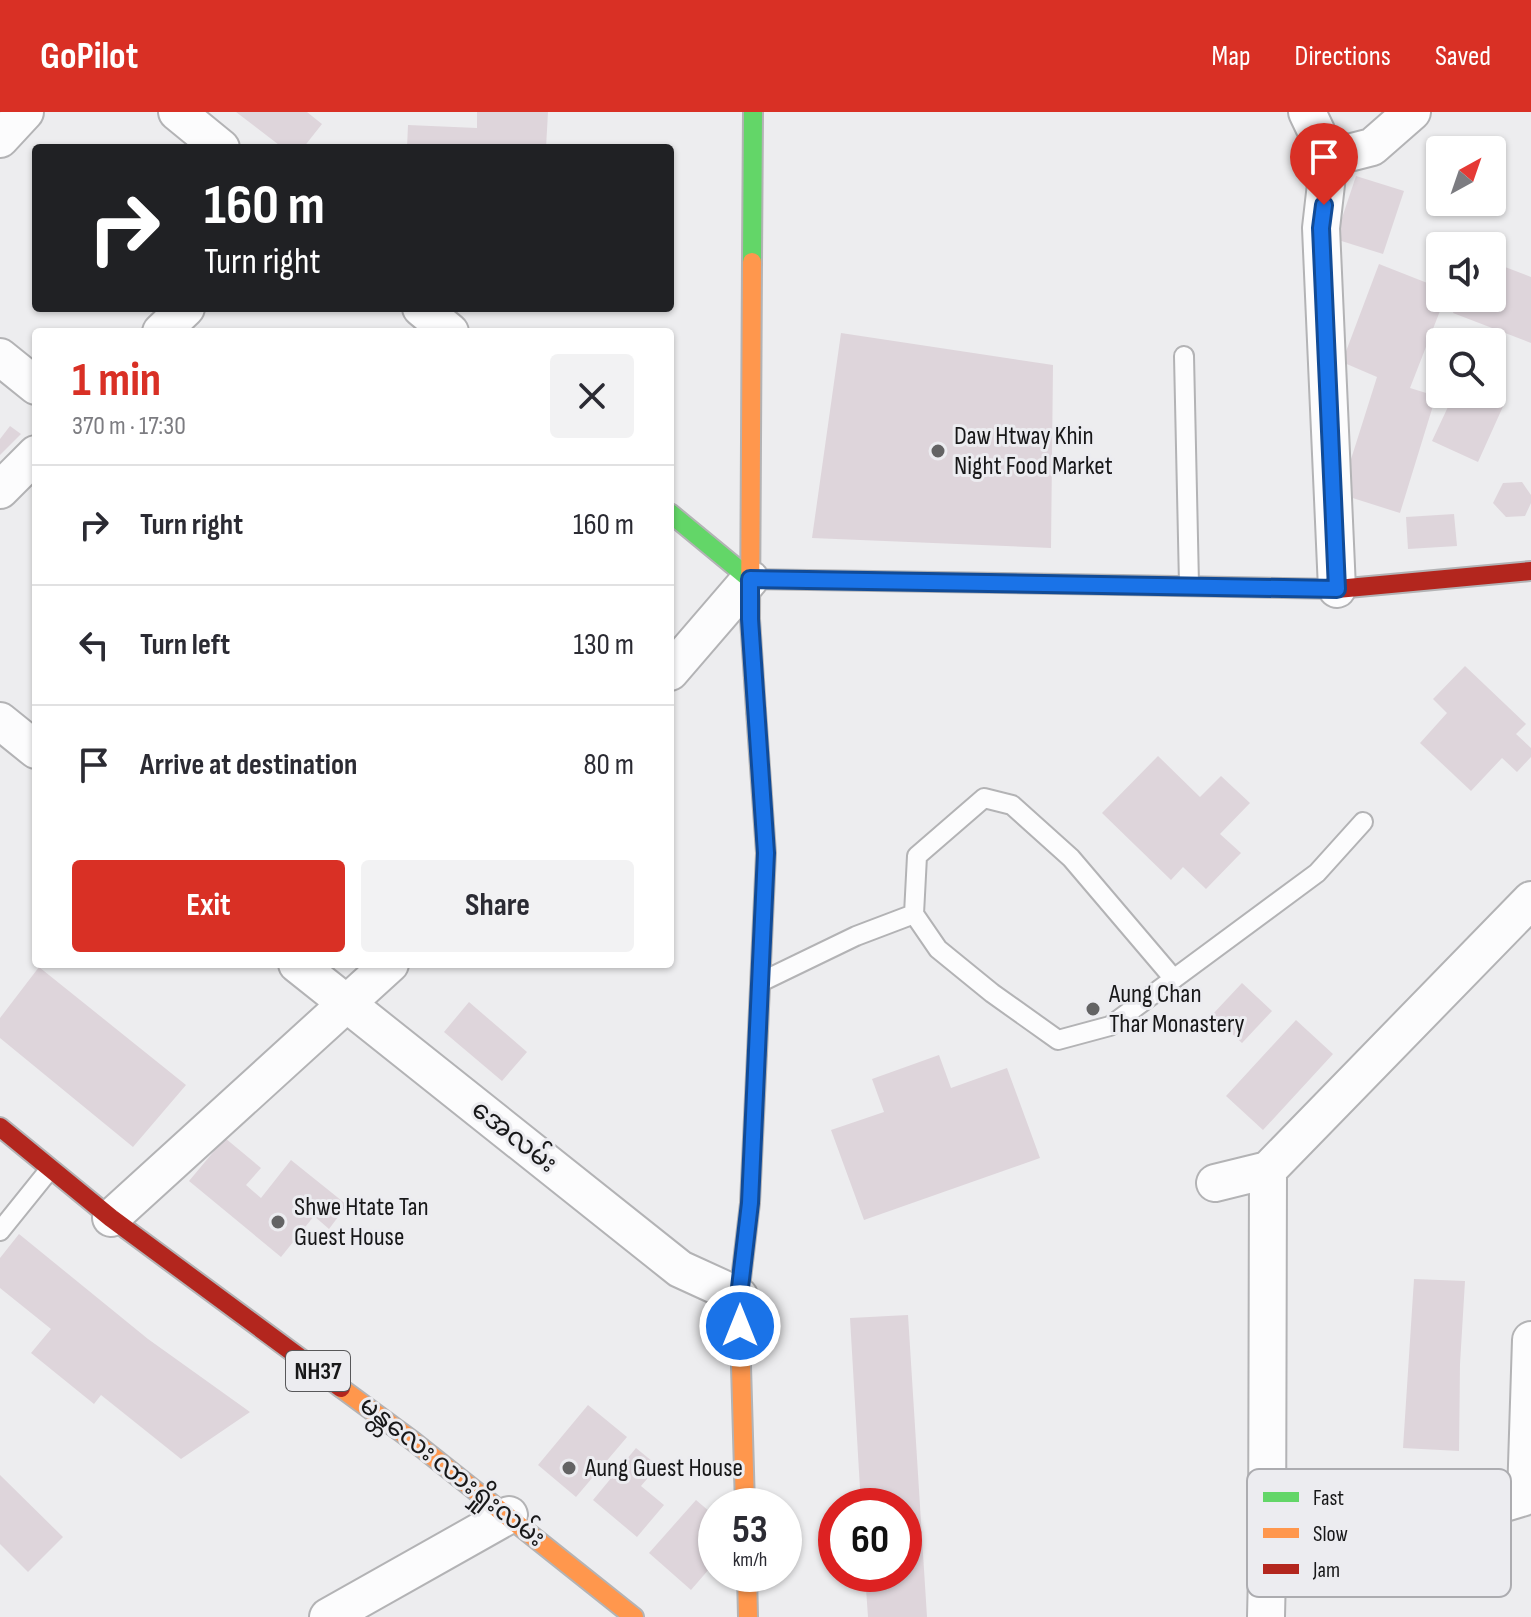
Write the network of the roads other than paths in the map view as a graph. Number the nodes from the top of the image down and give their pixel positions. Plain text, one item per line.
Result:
1 (25, 112) edge
2 (177, 112) edge
3 (753, 112) edge
4 (1307, 112) edge
5 (1412, 112) edge
6 (0, 139) edge
7 (216, 144) edge
8 (1329, 158) junction
9 (182, 312) edge
10 (426, 312) edge
11 (165, 328) edge
12 (445, 328) edge
13 (1184, 356) dead end
14 (0, 357) edge
15 (32, 383) edge
16 (32, 458) edge
17 (0, 490) edge
18 (674, 516) edge
19 (1531, 571) edge
20 (750, 579) junction
21 (1189, 584) junction
22 (1337, 589) junction
23 (674, 667) edge
24 (0, 721) edge
25 (32, 747) edge
26 (1363, 822) dead end
27 (1531, 900) edge
28 (914, 914) junction
29 (302, 968) edge
30 (386, 968) edge
31 (1174, 979) junction
32 (760, 982) junction
33 (347, 1005) junction
34 (0, 1127) edge
35 (50, 1169) junction
36 (1268, 1170) junction
37 (1215, 1183) dead end
38 (111, 1218) junction
39 (0, 1231) edge
40 (739, 1296) junction
41 (1531, 1340) edge
42 (1267, 1469) edge
43 (744, 1488) edge
44 (1529, 1495) edge
45 (509, 1515) junction
46 (747, 1592) edge
47 (1266, 1597) edge
48 (328, 1617) edge
49 (634, 1617) edge
50 (748, 1617) edge
51 (1266, 1617) edge

1 - 6 street
2 - 7 street
3 - 20 main road
4 - 8 street
5 - 8 street
8 - 22 street
9 - 11 street
10 - 12 street
13 - 21 lane
14 - 15 street
16 - 17 street
18 - 20 main road
19 - 22 main road
20 - 21 main road
20 - 23 street
20 - 32 main road
21 - 22 main road
24 - 25 street
26 - 31 lane
27 - 36 street
28 - 31 lane
28 - 31 lane
28 - 32 lane
29 - 33 street, အေလမ်း
30 - 33 street
32 - 40 main road
33 - 38 street
33 - 40 street, အေလမ်း
34 - 35 main road, မန္တလေး လားရှိုးလမ်း / NH37
35 - 38 main road, မန္တလေး လားရှိုးလမ်း / NH37
35 - 39 lane
36 - 37 street
36 - 42 street
38 - 45 main road, မန္တလေး လားရှိုးလမ်း / NH37
40 - 43 main road
41 - 44 street
45 - 48 street
45 - 49 main road, မန္တလေး လားရှိုးလမ်း / NH37
46 - 50 main road
47 - 51 street

